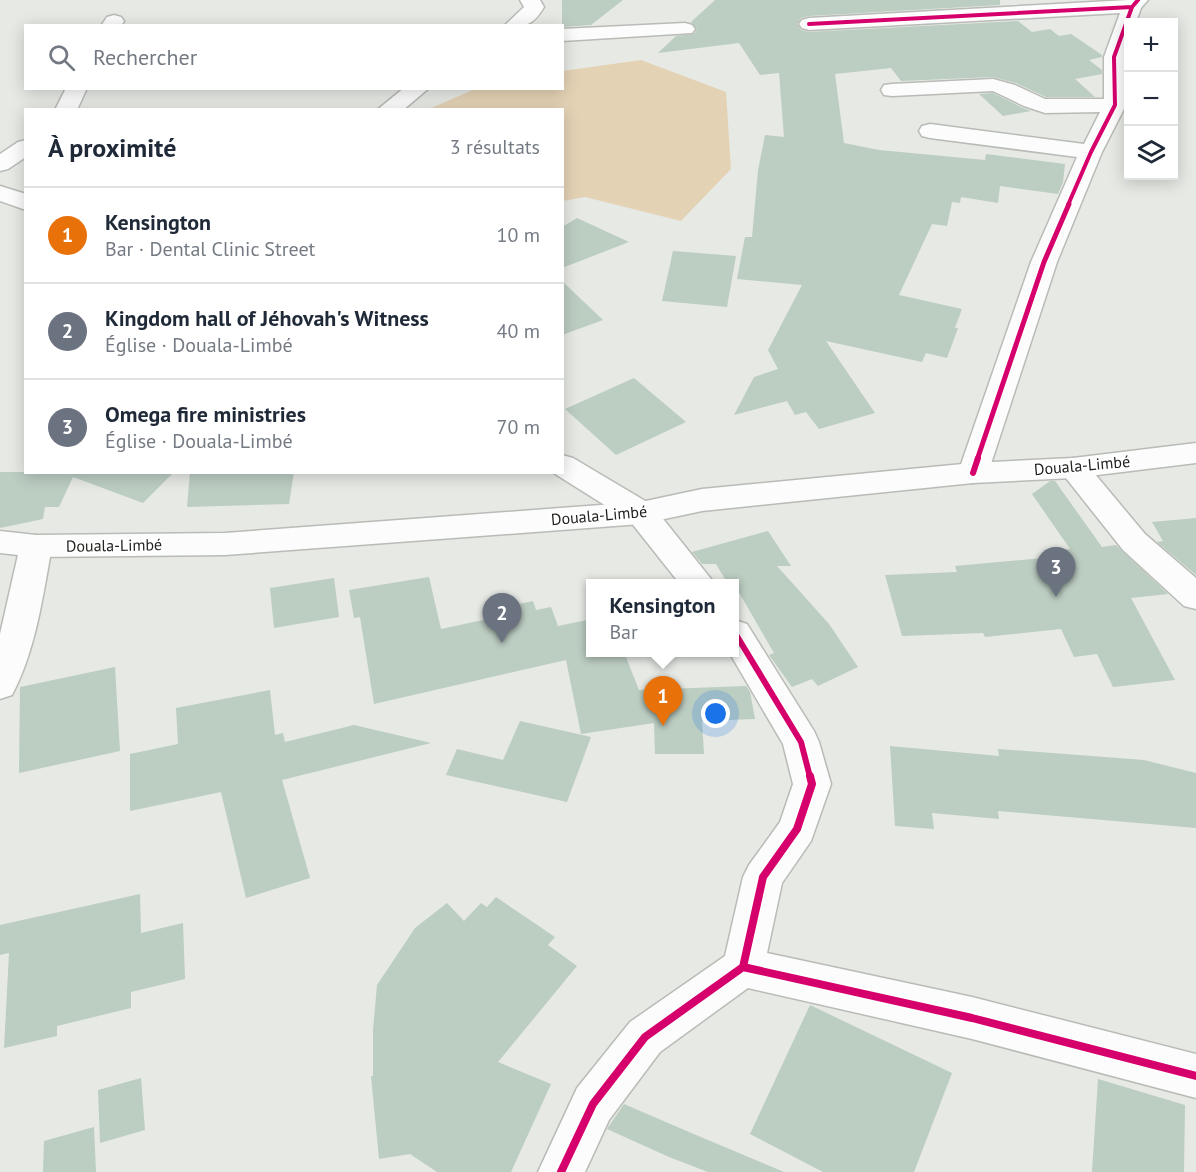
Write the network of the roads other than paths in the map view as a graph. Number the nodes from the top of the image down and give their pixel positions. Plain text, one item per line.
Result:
1 (530, 0) edge
2 (1135, 4) edge
3 (517, 24) edge
4 (809, 24) dead end
5 (685, 29) dead end
6 (564, 35) edge
7 (76, 90) edge
8 (416, 90) edge
9 (892, 90) dead end
10 (1115, 105) junction
11 (67, 108) edge
12 (391, 108) edge
13 (930, 131) dead end
14 (24, 148) edge
15 (1090, 152) junction
16 (0, 164) edge
17 (0, 193) edge
18 (24, 203) edge
19 (1196, 453) edge
20 (564, 466) edge
21 (1073, 468) junction
22 (973, 473) junction
23 (641, 513) junction
24 (0, 542) edge
25 (36, 546) junction
26 (695, 579) edge
27 (1196, 597) edge
28 (739, 640) edge
29 (0, 685) edge
30 (742, 967) junction
31 (1196, 1076) edge
32 (561, 1172) edge

1 - 3 main road
2 - 4 main road
2 - 10 main road
5 - 6 main road
7 - 11 main road
8 - 12 main road
9 - 10 main road
10 - 15 main road
13 - 15 main road
14 - 16 main road
15 - 22 main road
17 - 18 main road
19 - 21 main road, Douala-Limbé
20 - 23 main road
21 - 22 main road, Douala-Limbé
21 - 27 main road
22 - 23 main road, Douala-Limbé
23 - 25 main road, Douala-Limbé
23 - 26 main road
24 - 25 main road, Douala-Limbé
25 - 29 main road
28 - 30 main road
30 - 31 main road
30 - 32 main road

